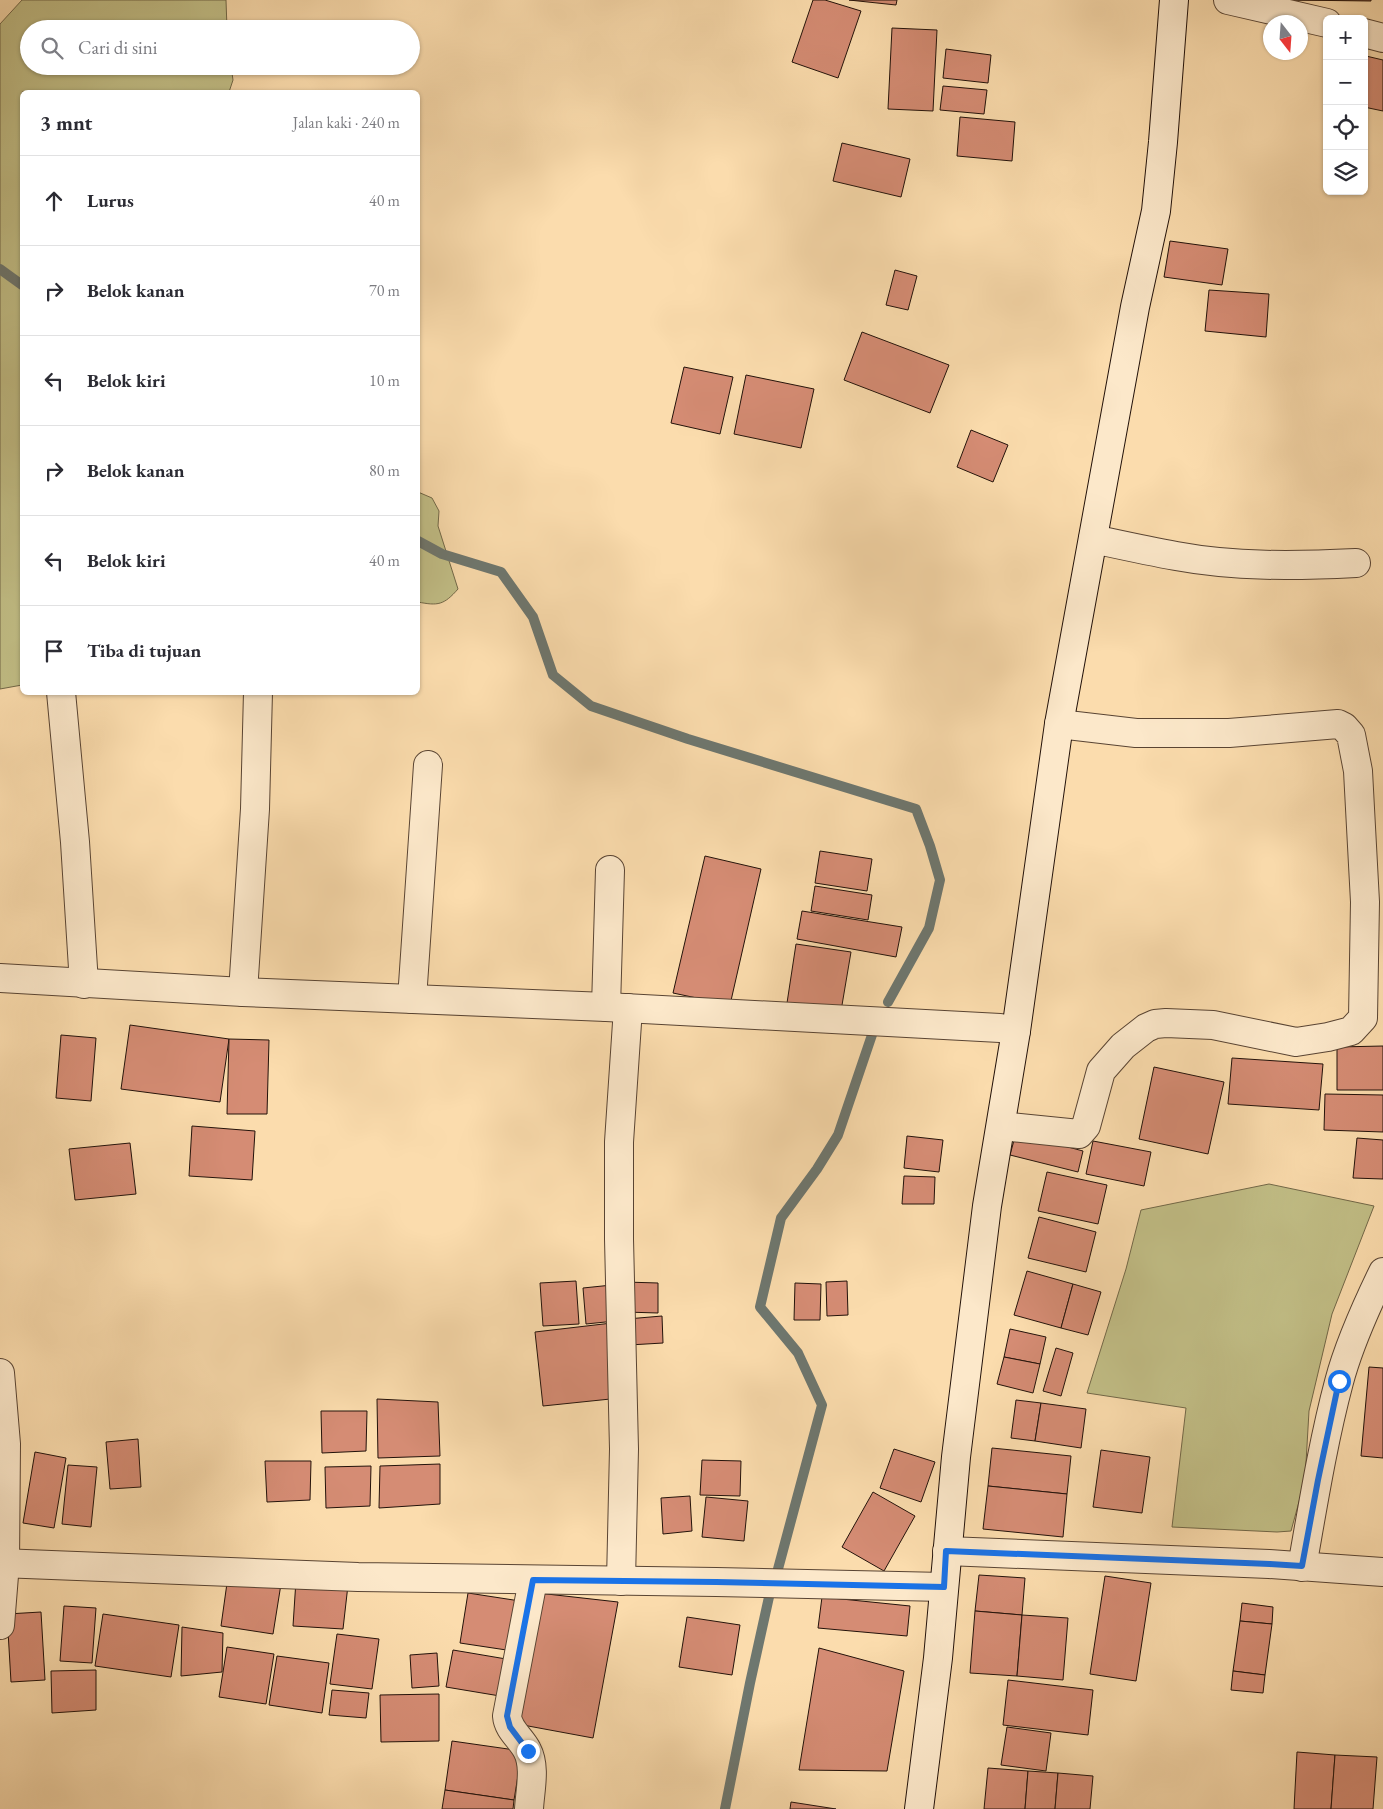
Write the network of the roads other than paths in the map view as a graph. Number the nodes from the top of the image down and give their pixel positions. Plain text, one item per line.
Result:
1 (1174, 0) edge
2 (1228, 0) edge
3 (1323, 22) edge
4 (1368, 34) edge
5 (1383, 38) edge
6 (1093, 539) junction
7 (1356, 563) dead end
8 (61, 695) edge
9 (258, 695) edge
10 (1059, 724) junction
11 (428, 765) dead end
12 (610, 870) dead end
13 (0, 978) edge
14 (84, 984) junction
15 (243, 992) junction
16 (412, 1000) junction
17 (617, 1007) junction
18 (1016, 1031) junction
19 (1001, 1126) junction
20 (1383, 1272) edge
21 (0, 1373) edge
22 (946, 1551) junction
23 (3, 1563) edge
24 (1302, 1566) junction
25 (1383, 1572) edge
26 (533, 1580) junction
27 (621, 1581) junction
28 (944, 1587) junction
29 (0, 1625) edge
30 (529, 1809) edge
31 (919, 1809) edge

1 - 6 street
2 - 3 street
4 - 5 street
6 - 7 street
6 - 10 street
8 - 14 street
9 - 15 street
10 - 18 street
10 - 19 street
11 - 16 street
12 - 17 street
13 - 14 street
14 - 15 street
15 - 16 street
16 - 17 street
17 - 18 street
17 - 27 street
18 - 19 street
19 - 22 street
20 - 24 street
21 - 23 street
22 - 24 street
22 - 28 street
23 - 26 street
23 - 29 street
24 - 25 street
26 - 27 street
26 - 30 street
27 - 28 street
28 - 31 street

